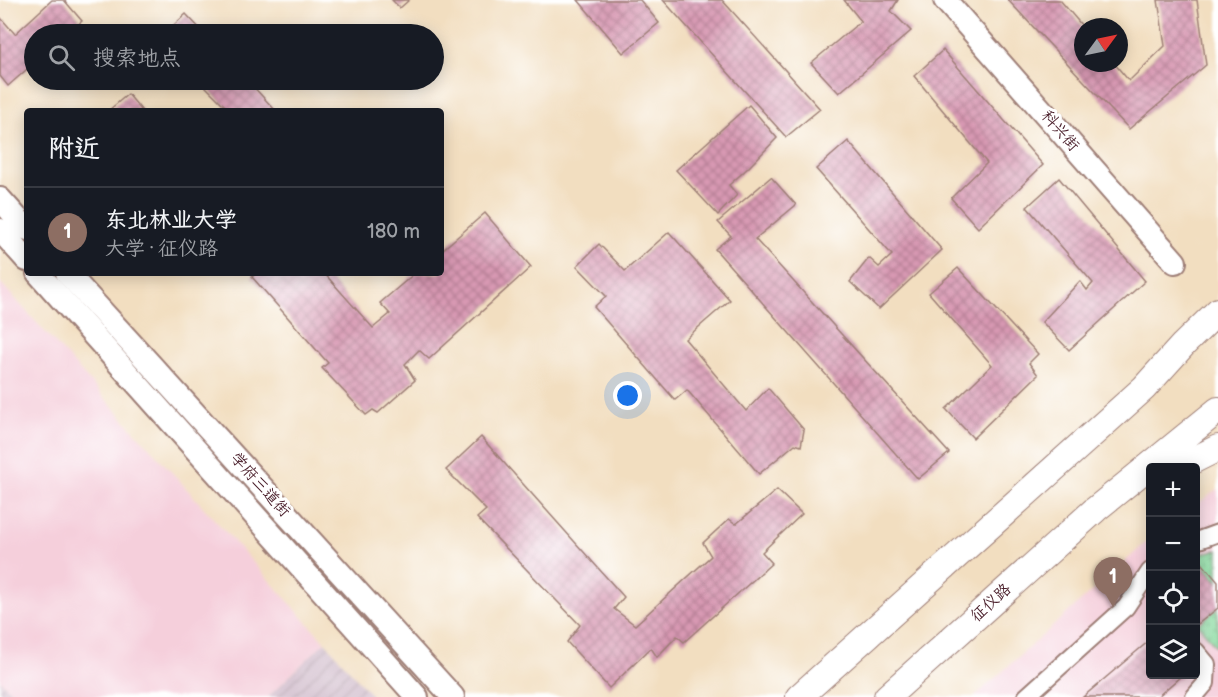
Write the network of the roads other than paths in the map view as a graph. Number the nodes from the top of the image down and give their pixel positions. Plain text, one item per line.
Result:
1 (945, 0) edge
2 (0, 199) edge
3 (24, 226) edge
4 (0, 230) edge
5 (24, 257) edge
6 (1175, 262) dead end
7 (41, 276) edge
8 (70, 276) edge
9 (1218, 311) edge
10 (1218, 334) edge
11 (1144, 388) junction
12 (1218, 410) edge
13 (1218, 448) edge
14 (1188, 463) edge
15 (1146, 484) edge
16 (1096, 509) junction
17 (1218, 533) edge
18 (1200, 540) edge
19 (1145, 592) edge
20 (1200, 656) edge
21 (417, 697) edge
22 (453, 697) edge
23 (799, 697) edge
24 (887, 697) edge
25 (1026, 697) edge
26 (1194, 697) edge

1 - 6 main road, 科兴街
2 - 3 main road
4 - 5 main road
7 - 21 main road, 学府三道街
8 - 22 main road, 学府三道街
9 - 11 main road
10 - 11 main road
11 - 23 main road
12 - 16 main road
13 - 14 main road
15 - 16 main road
16 - 24 main road, 征仪路
17 - 18 street
19 - 25 street
20 - 26 street

